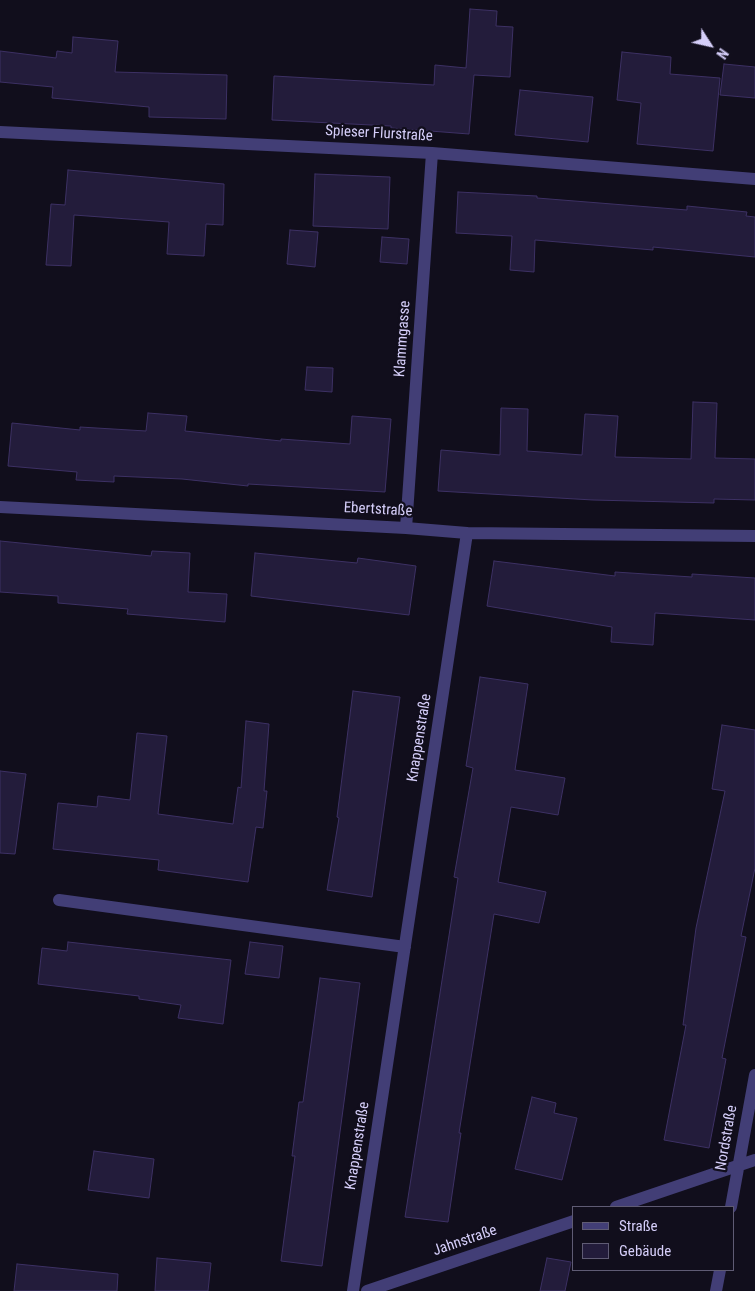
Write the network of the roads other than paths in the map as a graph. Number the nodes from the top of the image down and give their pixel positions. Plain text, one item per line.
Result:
1 (0, 132) edge
2 (432, 153) junction
3 (755, 179) edge
4 (0, 507) edge
5 (406, 528) junction
6 (467, 533) junction
7 (755, 536) edge
8 (59, 900) dead end
9 (405, 947) junction
10 (755, 1075) edge
11 (755, 1160) edge
12 (739, 1166) junction
13 (619, 1206) edge
14 (731, 1206) edge
15 (572, 1222) edge
16 (720, 1271) edge
17 (353, 1291) edge
18 (367, 1291) edge
19 (716, 1291) edge

1 - 2 street, Spieser Flurstraße
2 - 3 street, Spieser Flurstraße
2 - 5 street, Klammgasse
4 - 5 street, Ebertstraße
5 - 6 street, Ebertstraße
6 - 7 street, Ebertstraße
6 - 9 street, Knappenstraße
8 - 9 street
9 - 17 street, Knappenstraße
10 - 12 street, Nordstraße
11 - 12 street
12 - 13 street
12 - 14 street, Nordstraße
15 - 18 street, Jahnstraße
16 - 19 street

